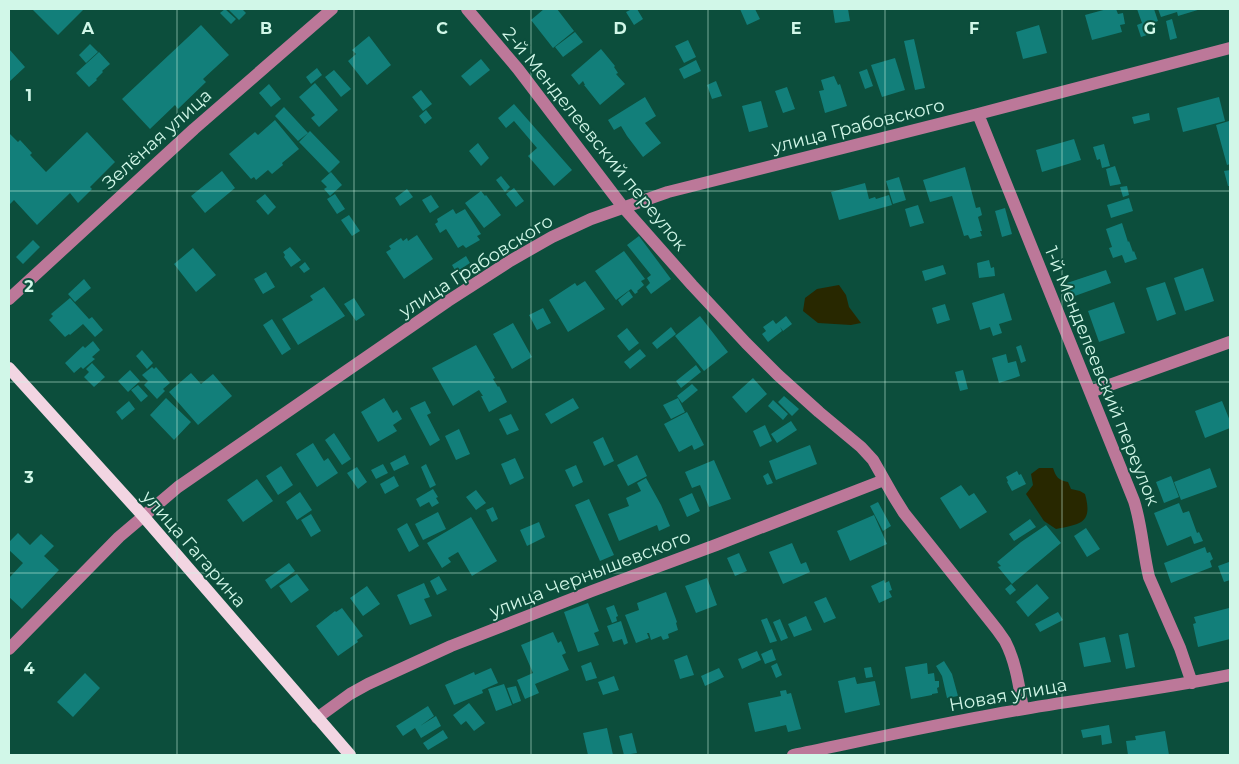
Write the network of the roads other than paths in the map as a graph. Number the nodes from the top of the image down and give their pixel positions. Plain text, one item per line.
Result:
1 (332, 9) edge
2 (467, 9) edge
3 (1230, 48) edge
4 (978, 114) junction
5 (623, 207) junction
6 (9, 299) edge
7 (1230, 342) edge
8 (9, 368) edge
9 (1090, 392) junction
10 (884, 480) junction
11 (144, 517) junction
12 (9, 650) edge
13 (1230, 674) edge
14 (1192, 683) junction
15 (1023, 709) junction
16 (317, 718) junction
17 (350, 755) edge
18 (793, 755) edge

1 - 6 street, Зелёная улица
2 - 5 street, 2-й Менделеевский переулок
3 - 4 street, улица Грабовского
4 - 5 street, улица Грабовского
4 - 9 street, 1-й Менделеевский переулок
5 - 10 street, 2-й Менделеевский переулок
5 - 11 street, улица Грабовского
7 - 9 street
8 - 11 main road, улица Гагарина
9 - 14 street, 1-й Менделеевский переулок
10 - 15 street, 2-й Менделеевский переулок
10 - 16 street, улица Чернышевского
11 - 12 street, улица Грабовского
11 - 16 main road, улица Гагарина
13 - 14 street, Новая улица
14 - 15 street, Новая улица
15 - 18 street, Новая улица
16 - 17 main road, улица Гагарина

